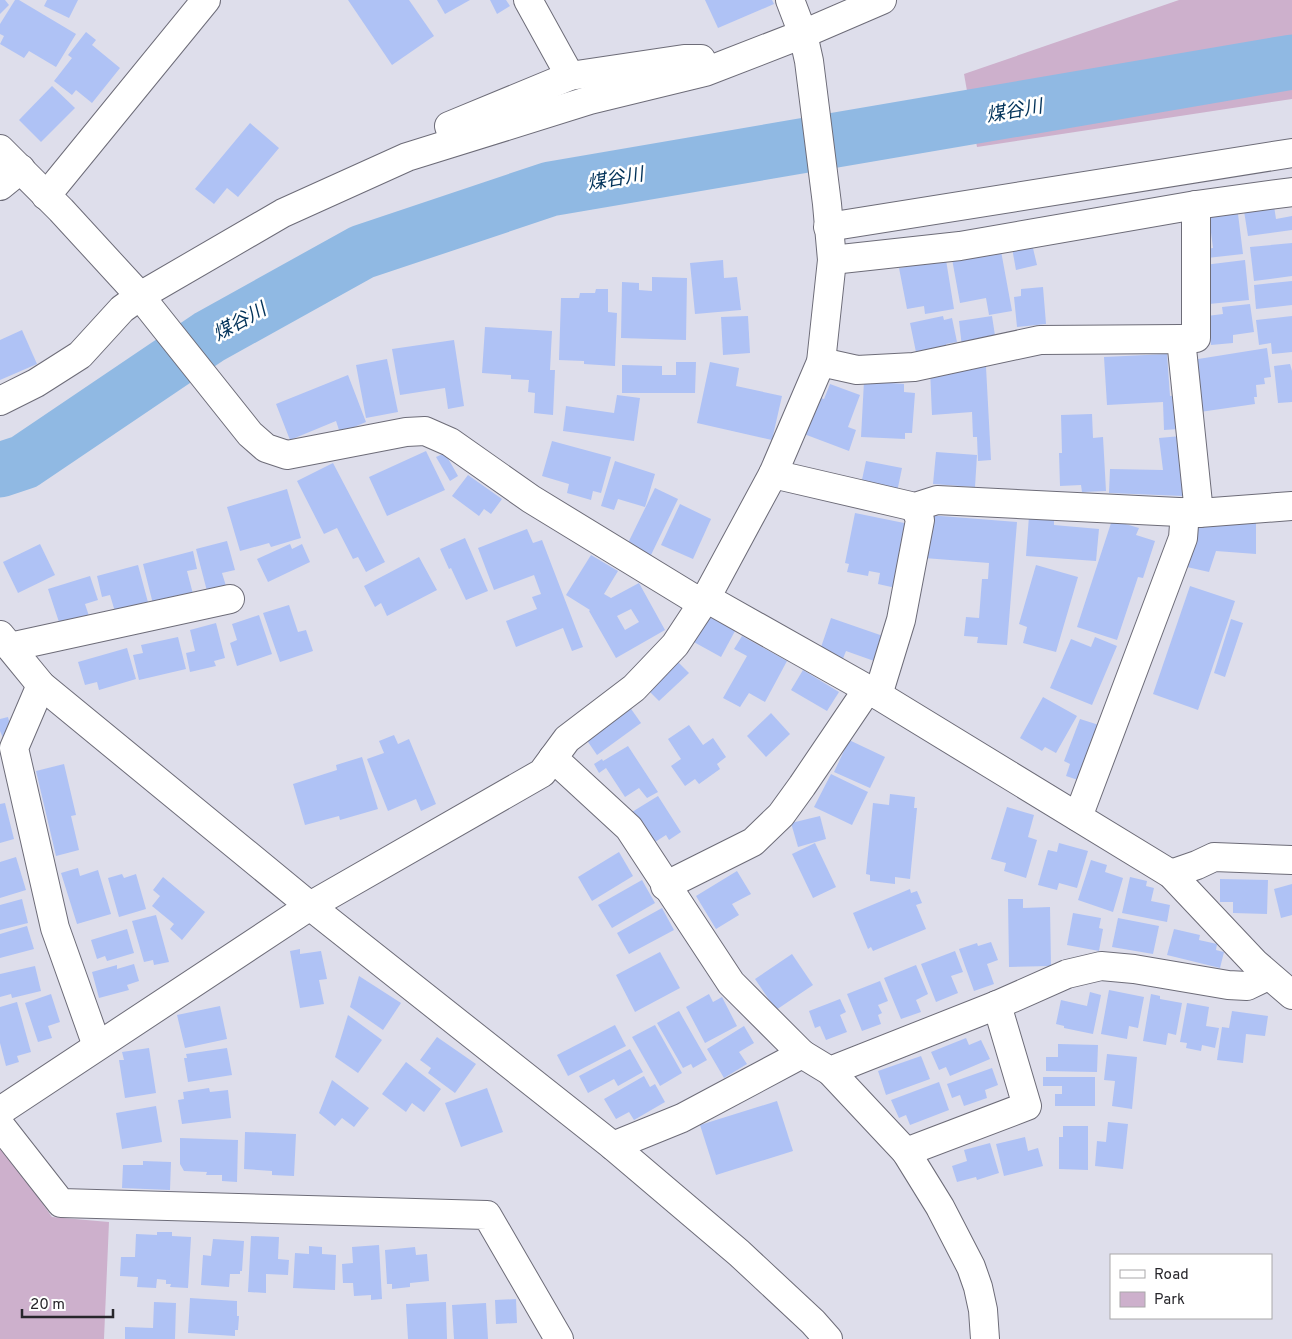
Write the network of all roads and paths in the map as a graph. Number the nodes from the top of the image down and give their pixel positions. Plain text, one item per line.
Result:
1 (206, 0) edge
2 (528, 0) edge
3 (790, 0) edge
4 (882, 0) edge
5 (803, 34) junction
6 (735, 60) junction
7 (570, 76) junction
8 (454, 142) junction
9 (0, 149) edge
10 (1292, 153) edge
11 (1199, 168) junction
12 (21, 169) junction
13 (1292, 169) edge
14 (0, 186) edge
15 (1292, 192) edge
16 (46, 196) junction
17 (1196, 205) junction
18 (828, 216) junction
19 (832, 260) junction
20 (147, 305) junction
21 (1181, 339) junction
22 (821, 362) junction
23 (0, 401) edge
24 (773, 474) junction
25 (1292, 506) edge
26 (915, 507) junction
27 (1192, 512) junction
28 (706, 598) junction
29 (230, 600) dead end
30 (5, 641) edge
31 (41, 685) junction
32 (873, 692) junction
33 (553, 758) junction
34 (1078, 817) junction
35 (1292, 860) edge
36 (1171, 874) junction
37 (666, 886) junction
38 (310, 906) junction
39 (1268, 976) junction
40 (1292, 995) edge
41 (997, 1005) junction
42 (97, 1046) junction
43 (802, 1054) junction
44 (830, 1071) junction
45 (0, 1111) edge
46 (0, 1125) edge
47 (613, 1146) junction
48 (906, 1152) junction
49 (559, 1339) edge
50 (828, 1339) edge
51 (986, 1339) edge

1 - 16 street
2 - 7 street
3 - 5 street
4 - 5 street
5 - 6 street
5 - 18 street
6 - 7 street
6 - 8 street
7 - 8 street
8 - 20 street
9 - 12 street
10 - 11 street
11 - 13 street
11 - 18 street
12 - 14 street
12 - 16 street
15 - 17 street
16 - 20 street
17 - 19 street
17 - 21 street
18 - 19 street
19 - 22 street
20 - 23 street
20 - 28 street
21 - 22 street
21 - 27 street
22 - 24 street
24 - 26 street
24 - 28 street
25 - 27 street
26 - 27 street
26 - 32 street
27 - 34 street
28 - 32 street
28 - 33 street
29 - 30 street
30 - 31 street
31 - 38 street
31 - 42 street
32 - 34 street
32 - 37 street
33 - 37 street
33 - 38 street
34 - 36 street
35 - 36 street
36 - 39 street
37 - 43 street
38 - 42 street
38 - 47 street
39 - 40 street
39 - 41 street
41 - 44 street
41 - 48 street
42 - 45 street
43 - 44 street
43 - 47 street
44 - 48 street
46 - 49 street
47 - 50 street
48 - 51 street

